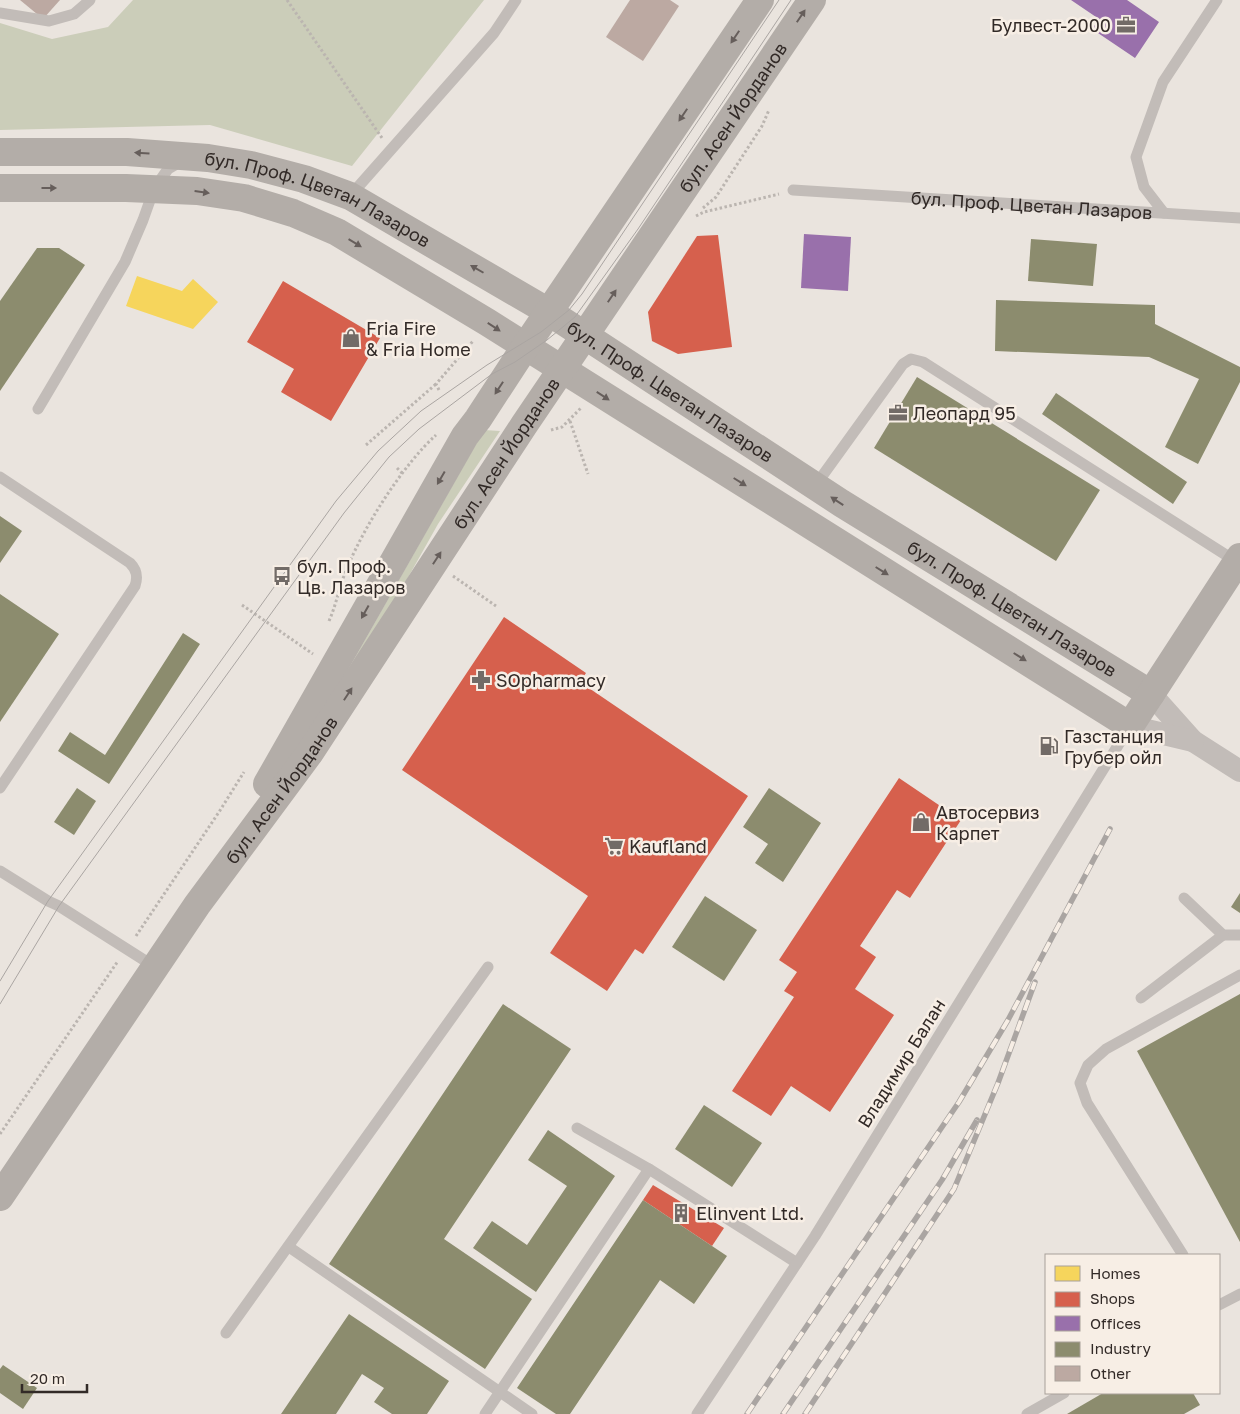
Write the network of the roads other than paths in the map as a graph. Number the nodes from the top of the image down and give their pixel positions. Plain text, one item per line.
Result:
1 (90, 0) edge
2 (516, 0) edge
3 (760, 0) edge
4 (812, 0) edge
5 (1217, 0) edge
6 (0, 12) edge
7 (0, 152) edge
8 (191, 156) junction
9 (154, 189) junction
10 (792, 190) road end
11 (6, 192) edge
12 (350, 196) junction
13 (1164, 213) junction
14 (1240, 218) edge
15 (549, 312) junction
16 (584, 336) junction
17 (525, 347) junction
18 (562, 369) junction
19 (38, 409) dead end
20 (0, 477) edge
21 (815, 486) junction
22 (1239, 559) edge
23 (1151, 694) junction
24 (1130, 726) junction
25 (1193, 741) junction
26 (1240, 771) edge
27 (0, 788) edge
28 (0, 871) edge
29 (1184, 898) dead end
30 (197, 905) junction
31 (1223, 935) junction
32 (1240, 935) edge
33 (155, 967) junction
34 (488, 967) dead end
35 (1240, 975) edge
36 (1141, 998) dead end
37 (576, 1128) dead end
38 (649, 1169) junction
39 (0, 1197) edge
40 (289, 1247) junction
41 (1182, 1254) edge
42 (797, 1263) junction
43 (1240, 1294) edge
44 (1220, 1304) edge
45 (226, 1332) dead end
46 (500, 1392) junction
47 (1062, 1394) edge
48 (485, 1414) edge
49 (532, 1414) edge
50 (697, 1414) edge
51 (1027, 1414) edge

1 - 6 lane
2 - 12 lane
3 -> 15 main road, бул. Асен Йорданов
16 -> 4 main road, бул. Асен Йорданов
5 - 13 lane
8 -> 7 main road, бул. Проф. Цветан Лазаров
8 - 9 lane
8 - 12 main road, бул. Проф. Цветан Лазаров
11 -> 9 main road, бул. Проф. Цветан Лазаров
9 -> 17 main road, бул. Проф. Цветан Лазаров
9 - 19 lane
10 - 13 lane, бул. Проф. Цветан Лазаров
15 -> 12 main road, бул. Проф. Цветан Лазаров
13 - 14 lane, бул. Проф. Цветан Лазаров
15 - 16 main road, бул. Проф. Цветан Лазаров
15 - 17 main road, бул. Асен Йорданов
16 - 18 main road, бул. Асен Йорданов
16 - 21 main road, бул. Проф. Цветан Лазаров
17 - 18 main road, бул. Проф. Цветан Лазаров
17 -> 30 main road, бул. Асен Йорданов
18 -> 24 main road, бул. Проф. Цветан Лазаров
30 -> 18 main road, бул. Асен Йорданов
20 - 27 lane
21 - 22 lane
23 -> 21 main road, бул. Проф. Цветан Лазаров
22 - 23 main road
23 - 24 main road
23 - 25 street
24 - 25 street
24 - 42 lane, Владимир Балан
25 - 26 street
28 - 33 lane
29 - 31 lane
30 - 33 main road, бул. Асен Йорданов
31 - 32 lane
31 - 36 lane
33 - 39 main road, бул. Асен Йорданов
34 - 40 lane
35 - 41 lane
37 - 38 lane
38 - 42 lane
38 - 46 lane
40 - 45 lane
40 - 46 lane
42 - 50 lane, Владимир Балан
43 - 44 lane
46 - 48 lane
46 - 49 lane
47 - 51 lane

